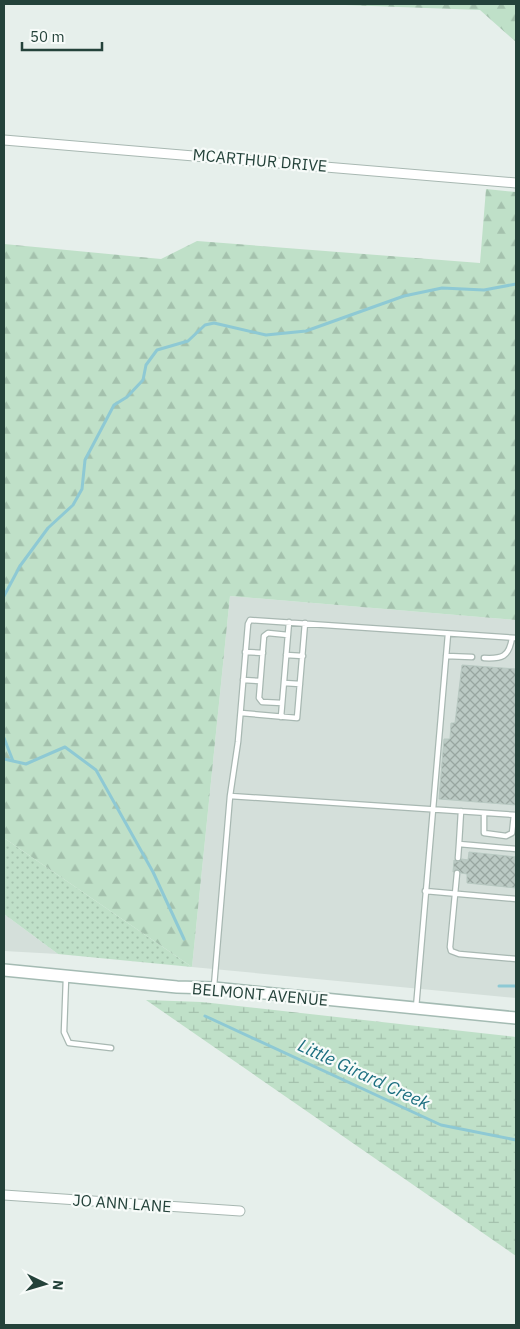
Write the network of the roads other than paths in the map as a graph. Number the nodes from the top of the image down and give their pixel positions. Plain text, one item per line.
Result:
1 (4, 140) edge
2 (516, 183) edge
3 (289, 622) junction
4 (305, 623) junction
5 (288, 634) junction
6 (448, 634) junction
7 (514, 638) edge
8 (245, 652) junction
9 (262, 653) junction
10 (286, 655) junction
11 (302, 656) junction
12 (446, 656) junction
13 (472, 657) dead end
14 (484, 658) dead end
15 (243, 680) junction
16 (260, 681) junction
17 (284, 683) junction
18 (300, 684) junction
19 (282, 703) junction
20 (240, 713) junction
21 (281, 716) junction
22 (230, 796) junction
23 (431, 810) junction
24 (461, 811) junction
25 (484, 813) junction
26 (515, 815) edge
27 (459, 844) junction
28 (516, 849) edge
29 (458, 858) dead end
30 (457, 873) dead end
31 (425, 891) junction
32 (455, 894) junction
33 (516, 899) edge
34 (516, 959) edge
35 (4, 970) edge
36 (66, 976) junction
37 (214, 988) junction
38 (416, 1008) junction
39 (516, 1018) edge
40 (111, 1048) dead end
41 (4, 1195) edge
42 (240, 1211) dead end

1 - 2 street, MCARTHUR DRIVE
3 - 4 lane
3 - 5 lane
3 - 8 lane
4 - 6 lane
4 - 11 lane
5 - 9 lane
5 - 10 lane
6 - 7 lane
6 - 12 lane
7 - 14 lane
8 - 9 lane
8 - 15 lane
9 - 16 lane
10 - 11 lane
10 - 17 lane
11 - 18 lane
12 - 13 lane
12 - 23 lane
15 - 16 lane
15 - 20 lane
16 - 19 lane
17 - 18 lane
17 - 19 lane
18 - 21 lane
19 - 21 lane
20 - 21 lane
20 - 22 lane
22 - 23 lane
22 - 37 lane
23 - 24 lane
23 - 31 lane
24 - 25 lane
24 - 27 lane
25 - 26 lane
25 - 26 lane
27 - 28 lane
27 - 29 lane
30 - 32 lane
31 - 32 lane
31 - 38 lane
32 - 33 lane
32 - 34 lane
35 - 36 main road, BELMONT AVENUE
36 - 37 main road, BELMONT AVENUE
36 - 40 lane
37 - 38 main road, BELMONT AVENUE
38 - 39 main road, BELMONT AVENUE
41 - 42 street, JO ANN LANE

